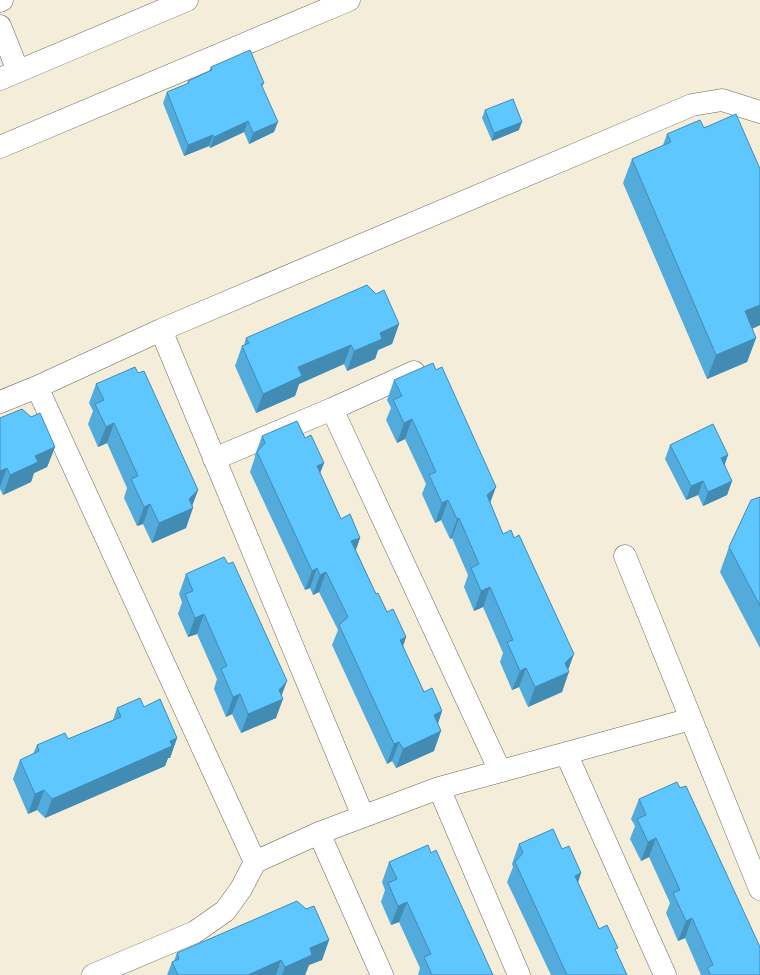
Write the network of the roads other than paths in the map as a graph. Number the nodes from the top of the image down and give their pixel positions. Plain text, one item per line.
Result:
1 (187, 0) edge
2 (350, 0) edge
3 (0, 26) edge
4 (9, 75) edge
5 (760, 112) edge
6 (0, 147) edge
7 (161, 330) junction
8 (414, 372) edge
9 (37, 388) junction
10 (0, 402) edge
11 (332, 409) junction
12 (214, 459) junction
13 (625, 556) dead end
14 (691, 719) junction
15 (566, 754) junction
16 (500, 772) junction
17 (439, 788) junction
18 (363, 816) junction
19 (319, 833) junction
20 (255, 862) junction
21 (760, 889) edge
22 (118, 970) edge
23 (94, 975) edge
24 (382, 975) edge
25 (519, 975) edge
26 (665, 975) edge

1 - 4 street
2 - 6 street
3 - 4 street
5 - 7 street
7 - 9 street
7 - 12 street
8 - 11 street
9 - 10 street
9 - 20 street
11 - 12 street
11 - 16 street
12 - 18 street
13 - 14 street
14 - 15 street
14 - 21 street
15 - 16 street
15 - 26 street
16 - 17 street
17 - 18 street
17 - 25 street
18 - 19 street
19 - 20 street
19 - 24 street
20 - 22 street
22 - 23 street

